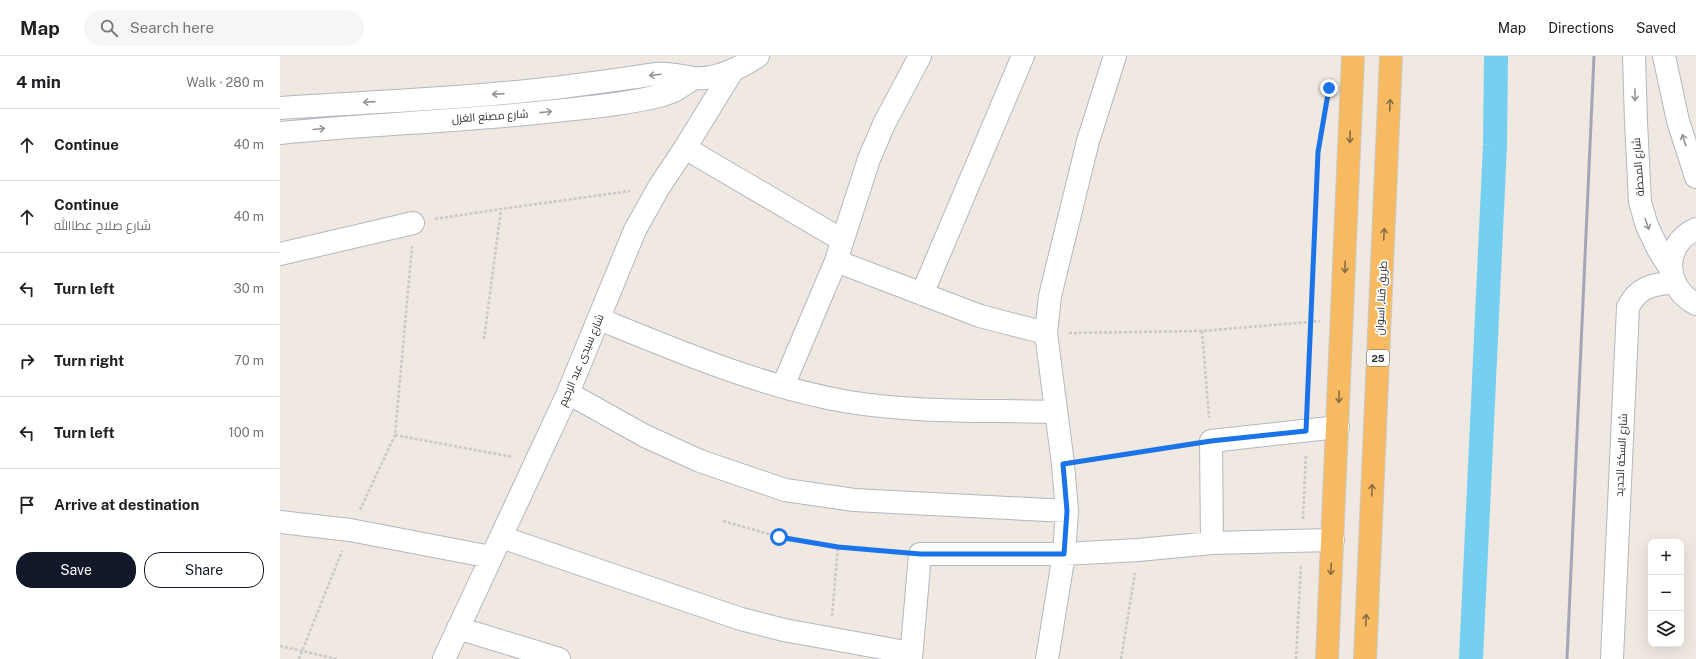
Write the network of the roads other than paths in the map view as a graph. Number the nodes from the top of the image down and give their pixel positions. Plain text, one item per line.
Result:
1 (758, 56) edge
2 (920, 56) edge
3 (1023, 56) edge
4 (1115, 56) edge
5 (1354, 56) edge
6 (1391, 56) edge
7 (1634, 56) edge
8 (1664, 56) edge
9 (733, 70) junction
10 (694, 78) junction
11 (280, 108) edge
12 (280, 133) edge
13 (685, 148) junction
14 (1696, 177) edge
15 (414, 223) road end
16 (1696, 229) edge
17 (842, 240) junction
18 (280, 254) edge
19 (836, 261) junction
20 (1672, 276) junction
21 (922, 294) junction
22 (1696, 304) edge
23 (599, 319) junction
24 (1046, 333) junction
25 (783, 386) junction
26 (568, 393) junction
27 (1055, 412) junction
28 (1338, 427) junction
29 (1067, 511) junction
30 (280, 522) edge
31 (501, 537) junction
32 (1333, 540) junction
33 (1212, 543) junction
34 (1064, 554) junction
35 (491, 557) junction
36 (458, 628) junction
37 (911, 656) edge
38 (444, 659) edge
39 (559, 659) edge
40 (1047, 659) edge
41 (1327, 659) edge
42 (1365, 659) edge
43 (1612, 659) edge

1 - 9 street, شارع مصنع الغزل
2 - 17 street
3 - 21 street
4 - 24 street
5 -> 28 highway
42 -> 6 highway, طريق قنا, اسوان / 25
7 -> 20 street, شارع المحطة
14 -> 8 street
9 - 10 street, شارع مصنع الغزل
9 - 13 street, شارع سيدى عبد الرحيم
10 -> 11 street, شارع مصنع الغزل
12 -> 10 street, شارع مصنع الغزل
13 - 17 street
13 - 23 street, شارع سيدى عبد الرحيم
15 - 18 street
16 - 20 street
17 - 19 street
19 - 21 street
19 - 25 street
20 - 22 street, شارع المحطة
20 - 43 street, شارع السكة الحديد
21 - 24 street
23 - 25 street
23 - 26 street, شارع سيدى عبد الرحيم
24 - 27 street
25 - 27 street
26 - 29 street
26 - 31 street, شارع سيدى عبد الرحيم
27 - 29 street
28 - 32 highway
28 - 33 street
29 - 34 street
30 - 35 street
31 - 35 street, شارع سيدى عبد الرحيم
31 - 37 street
32 - 33 street
32 -> 41 highway
33 - 34 street
34 - 37 street
34 - 40 street
35 - 36 street, شارع سيدى عبد الرحيم
36 - 38 street, شارع سيدى عبد الرحيم
36 - 39 street

